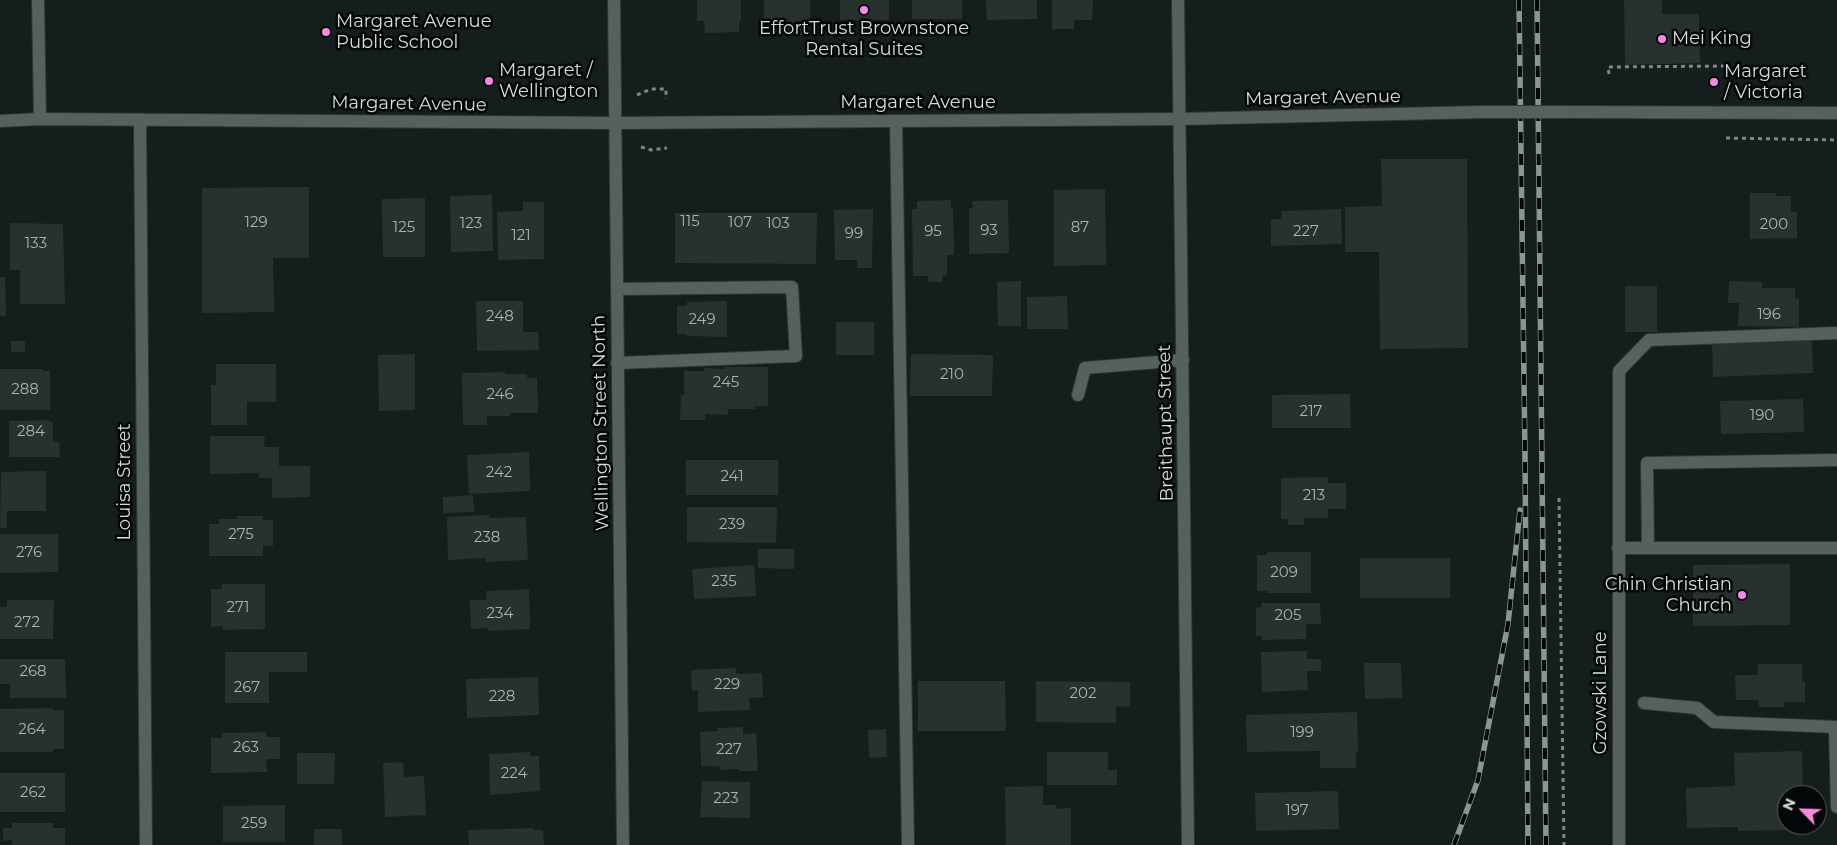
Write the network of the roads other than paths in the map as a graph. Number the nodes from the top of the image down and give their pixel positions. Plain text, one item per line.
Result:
1 (38, 0) edge
2 (614, 0) edge
3 (1178, 0) edge
4 (1837, 113) edge
5 (40, 119) junction
6 (1180, 119) junction
7 (140, 120) junction
8 (0, 121) edge
9 (896, 121) junction
10 (615, 124) junction
11 (617, 289) junction
12 (1837, 332) edge
13 (1183, 360) junction
14 (617, 363) junction
15 (1078, 395) dead end
16 (1837, 460) edge
17 (1648, 547) junction
18 (1618, 548) junction
19 (1837, 548) edge
20 (1644, 703) dead end
21 (1836, 727) edge
22 (1837, 806) edge
23 (146, 845) edge
24 (622, 845) edge
25 (908, 845) edge
26 (1188, 845) edge
27 (1619, 845) edge

1 - 5 street
2 - 10 street, Wellington Street North
3 - 6 street, Breithaupt Street
4 - 6 street, Margaret Avenue, bridge
5 - 7 street, Margaret Avenue
5 - 8 street, Margaret Avenue
6 - 9 street, Margaret Avenue
6 - 13 street, Breithaupt Street
7 - 10 street, Margaret Avenue
7 - 23 street, Louisa Street
9 - 10 street, Margaret Avenue
9 - 25 street
10 - 11 street, Wellington Street North
11 - 14 street, Wellington Street North
11 - 14 street
12 - 18 street, Gzowski Lane
13 - 15 street
13 - 26 street, Breithaupt Street
14 - 24 street, Wellington Street North
16 - 17 street
17 - 18 street
17 - 19 street
18 - 27 street, Gzowski Lane
20 - 21 street
21 - 22 street

